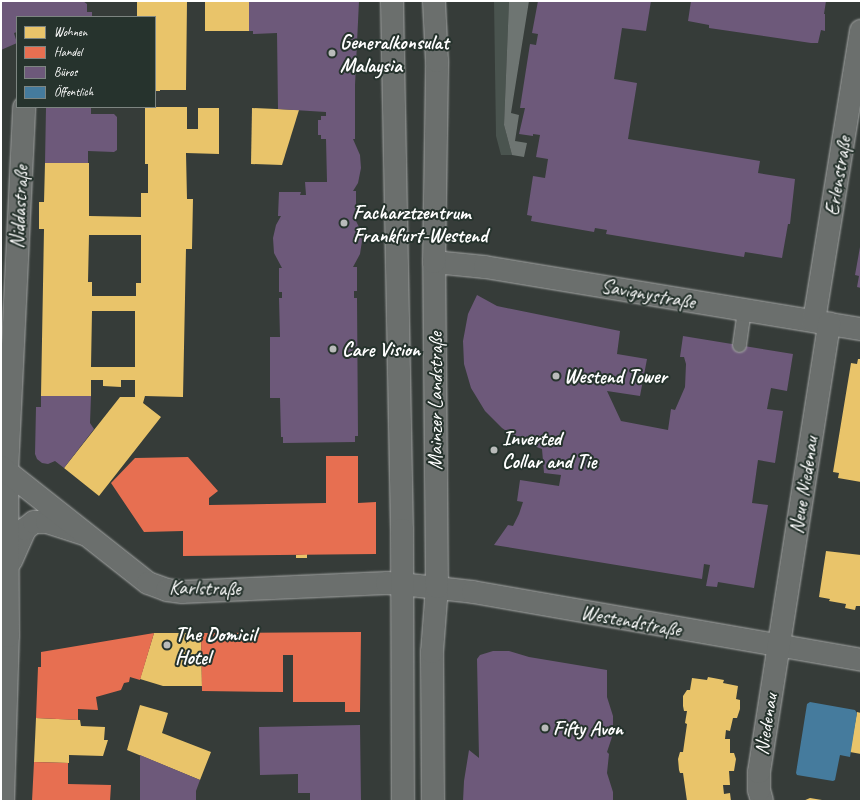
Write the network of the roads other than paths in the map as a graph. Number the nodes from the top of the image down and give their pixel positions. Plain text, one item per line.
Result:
1 (392, 1) edge
2 (434, 1) edge
3 (443, 1) edge
4 (861, 31) edge
5 (437, 61) junction
6 (24, 108) edge
7 (434, 262) junction
8 (744, 310) junction
9 (822, 322) junction
10 (861, 328) edge
11 (739, 345) dead end
12 (4, 470) edge
13 (84, 534) junction
14 (8, 571) junction
15 (401, 584) junction
16 (437, 587) junction
17 (5, 636) edge
18 (778, 647) junction
19 (861, 660) edge
20 (2, 801) edge
21 (403, 801) edge
22 (433, 801) edge
23 (762, 801) edge

1 - 15 street, Mainzer Landstraße
2 - 5 street, Mainzer Landstraße
3 - 5 street
4 - 9 street, Erlenstraße
5 - 7 street, Mainzer Landstraße
6 - 12 street, Niddastraße
7 - 8 street, Savignystraße
7 - 16 street, Mainzer Landstraße
8 - 9 street, Savignystraße
8 - 11 lane
9 - 10 street, Savignystraße
9 - 18 street, Neue Niedenau
12 - 13 street, Karlstraße
12 - 14 street, Niddastraße
13 - 14 street, Niddastraße
13 - 15 street, Karlstraße
14 - 17 street, Niddastraße
15 - 16 street, Westendstraße
15 - 21 street, Mainzer Landstraße
16 - 18 street, Westendstraße
16 - 22 street, Mainzer Landstraße
17 - 20 street, Niddastraße
18 - 19 street, Westendstraße
18 - 23 street, Niedenau

